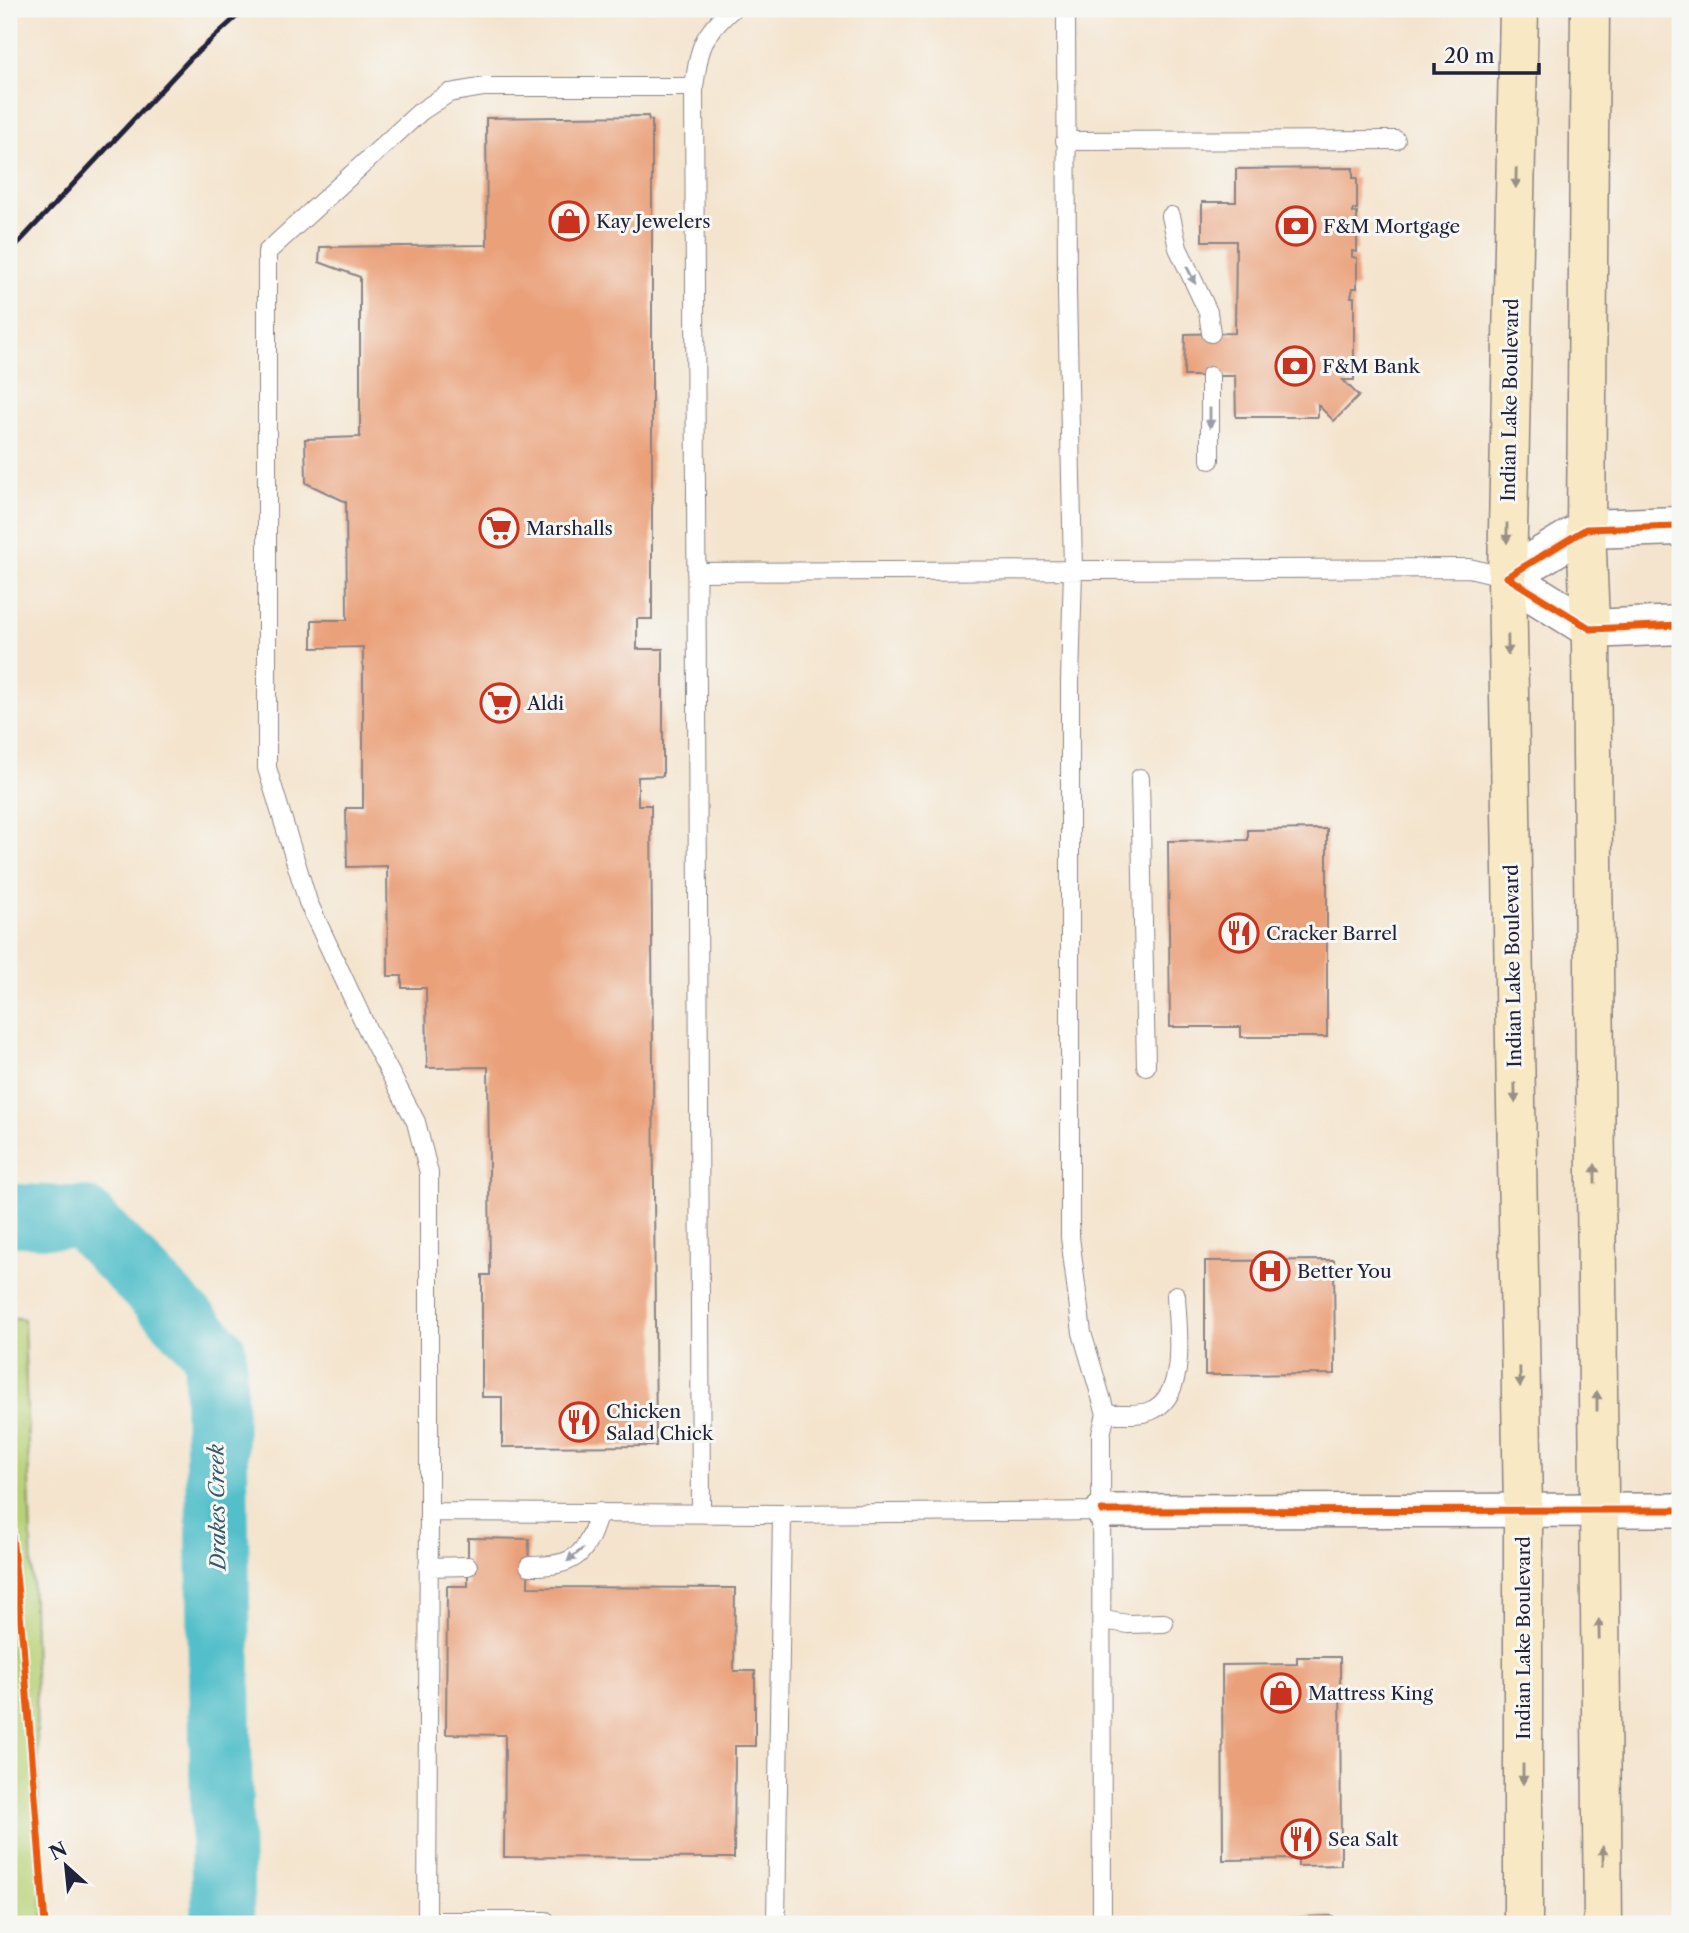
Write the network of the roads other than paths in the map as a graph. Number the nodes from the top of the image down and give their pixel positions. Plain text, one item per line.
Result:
1 (732, 9) edge
2 (1066, 9) edge
3 (1520, 9) edge
4 (1590, 9) edge
5 (694, 87) junction
6 (1396, 140) dead end
7 (1065, 141) junction
8 (1171, 216) dead end
9 (1211, 333) dead end
10 (1210, 376) dead end
11 (1210, 460) dead end
12 (1680, 526) edge
13 (1586, 529) junction
14 (1073, 569) junction
15 (696, 572) junction
16 (1507, 577) junction
17 (1680, 625) edge
18 (1591, 629) junction
19 (1140, 778) dead end
20 (1146, 1066) dead end
21 (1176, 1295) dead end
22 (1106, 1414) junction
23 (1598, 1509) junction
24 (1522, 1510) junction
25 (1680, 1510) edge
26 (1102, 1511) junction
27 (429, 1512) junction
28 (599, 1512) junction
29 (701, 1513) junction
30 (782, 1514) junction
31 (468, 1566) dead end
32 (529, 1566) dead end
33 (428, 1567) junction
34 (1103, 1619) junction
35 (1164, 1623) dead end
36 (546, 1921) dead end
37 (776, 1923) edge
38 (1102, 1924) edge
39 (1523, 1924) edge
40 (1603, 1924) edge

1 - 5 lane
2 - 7 lane
3 -> 16 main road, Indian Lake Boulevard
4 - 13 main road
5 - 15 lane
5 - 27 lane
6 - 7 lane
7 - 14 lane
8 -> 9 lane
10 -> 11 lane
12 - 13 street
13 - 16 street
13 - 18 main road
14 - 15 lane
14 - 16 lane
14 - 22 lane
15 - 29 lane
16 - 18 street
16 -> 24 main road, Indian Lake Boulevard
17 - 18 street
23 -> 18 main road
19 - 20 lane
21 - 22 lane
22 - 26 lane
23 - 24 street
23 - 25 street
40 -> 23 main road
24 - 26 street
24 -> 39 main road, Indian Lake Boulevard
26 - 30 lane
26 - 34 lane
27 - 28 lane
27 - 33 lane
28 - 29 lane
28 -> 32 lane
29 - 30 lane
30 - 37 lane
31 - 33 lane
33 - 36 lane
34 - 35 lane
34 - 38 lane

